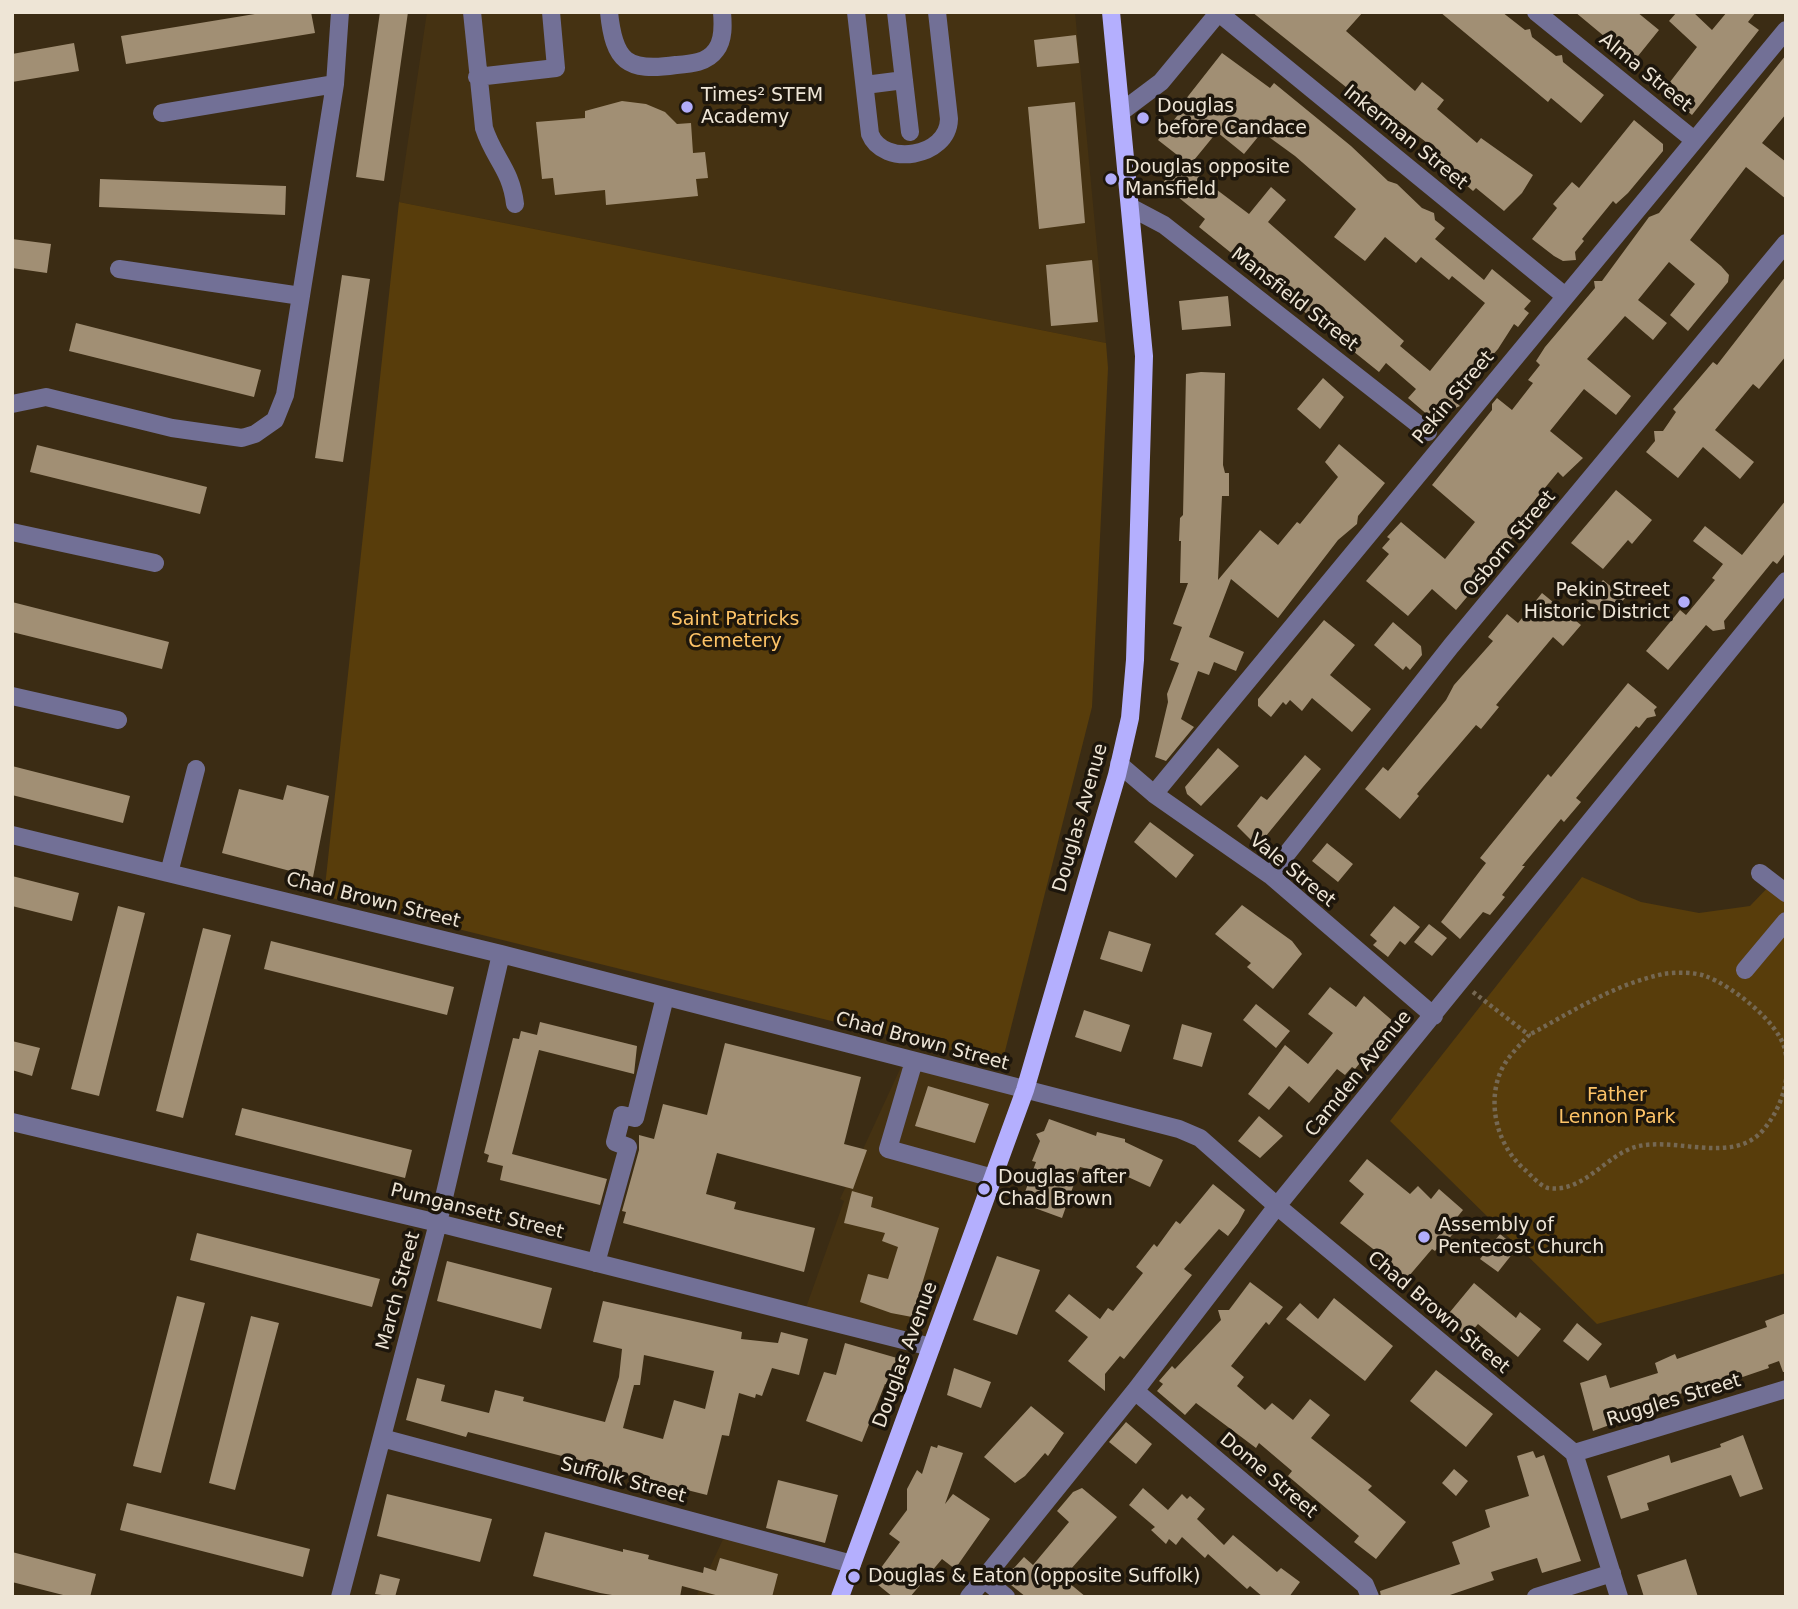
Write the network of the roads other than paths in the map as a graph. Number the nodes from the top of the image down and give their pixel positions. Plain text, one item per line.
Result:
1 (340, 12) edge
2 (472, 12) edge
3 (551, 12) edge
4 (608, 12) edge
5 (722, 12) edge
6 (856, 12) edge
7 (896, 12) edge
8 (937, 12) edge
9 (1111, 12) edge
10 (1536, 12) edge
11 (1219, 13) edge
12 (1786, 30) edge
13 (477, 77) junction
14 (904, 80) junction
15 (335, 84) junction
16 (864, 85) junction
17 (1121, 112) junction
18 (162, 113) dead end
19 (910, 132) dead end
20 (1694, 140) junction
21 (515, 204) dead end
22 (1130, 207) junction
23 (1786, 243) edge
24 (120, 269) dead end
25 (301, 296) junction
26 (1566, 296) junction
27 (14, 410) edge
28 (1428, 432) dead end
29 (12, 532) edge
30 (155, 563) dead end
31 (1786, 581) edge
32 (12, 696) edge
33 (118, 720) dead end
34 (1119, 764) junction
35 (196, 769) dead end
36 (1154, 794) junction
37 (12, 835) edge
38 (169, 873) junction
39 (1760, 873) dead end
40 (1270, 875) junction
41 (1786, 893) edge
42 (1786, 920) edge
43 (501, 954) junction
44 (1745, 970) dead end
45 (665, 997) junction
46 (1434, 1016) junction
47 (914, 1061) junction
48 (1025, 1090) junction
49 (12, 1122) edge
50 (993, 1178) junction
51 (1277, 1206) junction
52 (438, 1223) junction
53 (596, 1263) junction
54 (931, 1347) junction
55 (1786, 1389) edge
56 (1135, 1391) junction
57 (382, 1438) junction
58 (1574, 1453) junction
59 (852, 1564) junction
60 (1612, 1573) junction
61 (984, 1578) junction
62 (340, 1597) edge
63 (840, 1597) edge
64 (969, 1597) edge
65 (1006, 1597) edge
66 (1370, 1597) edge
67 (1536, 1597) edge
68 (1619, 1597) edge

1 - 15 street
2 - 13 street
3 - 13 street
4 - 5 street
6 - 16 street
7 - 14 street
8 - 16 street
9 - 17 main road, Douglas Avenue
10 - 20 street, Alma Street
11 - 17 street
11 - 26 street, Inkerman Street
12 - 20 street, Pekin Street
13 - 21 street
14 - 16 street
14 - 19 street
15 - 18 street
15 - 25 street
17 - 22 main road, Douglas Avenue
20 - 26 street, Pekin Street
22 - 28 street, Mansfield Street
22 - 34 main road, Douglas Avenue
23 - 40 street, Osborn Street
24 - 25 street
25 - 27 street
26 - 36 street, Pekin Street
29 - 30 street
31 - 46 street, Camden Avenue
32 - 33 street
34 - 36 street, Vale Street
34 - 48 main road, Douglas Avenue
35 - 38 street
36 - 40 street, Vale Street
37 - 38 street, Chad Brown Street
38 - 43 street, Chad Brown Street
39 - 41 street
40 - 46 street, Vale Street
42 - 44 street
43 - 45 street, Chad Brown Street
43 - 52 street, March Street
45 - 47 street, Chad Brown Street
45 - 53 street
46 - 51 street, Camden Avenue
47 - 48 street, Chad Brown Street
47 - 50 street
48 - 50 main road, Douglas Avenue
48 - 51 street, Chad Brown Street
49 - 52 street, Pumgansett Street
50 - 54 main road, Douglas Avenue
51 - 56 street, Camden Avenue
51 - 58 street, Chad Brown Street
52 - 53 street, Pumgansett Street
52 - 57 street, March Street
53 - 54 street, Pumgansett Street
54 - 59 main road, Douglas Avenue
55 - 58 street, Ruggles Street
56 - 61 street, Camden Avenue
56 - 66 street, Dome Street
57 - 59 street, Suffolk Street
57 - 62 street, March Street
58 - 60 street
59 - 63 main road, Douglas Avenue
60 - 67 street
60 - 68 street
61 - 64 street, Camden Avenue
61 - 65 street

